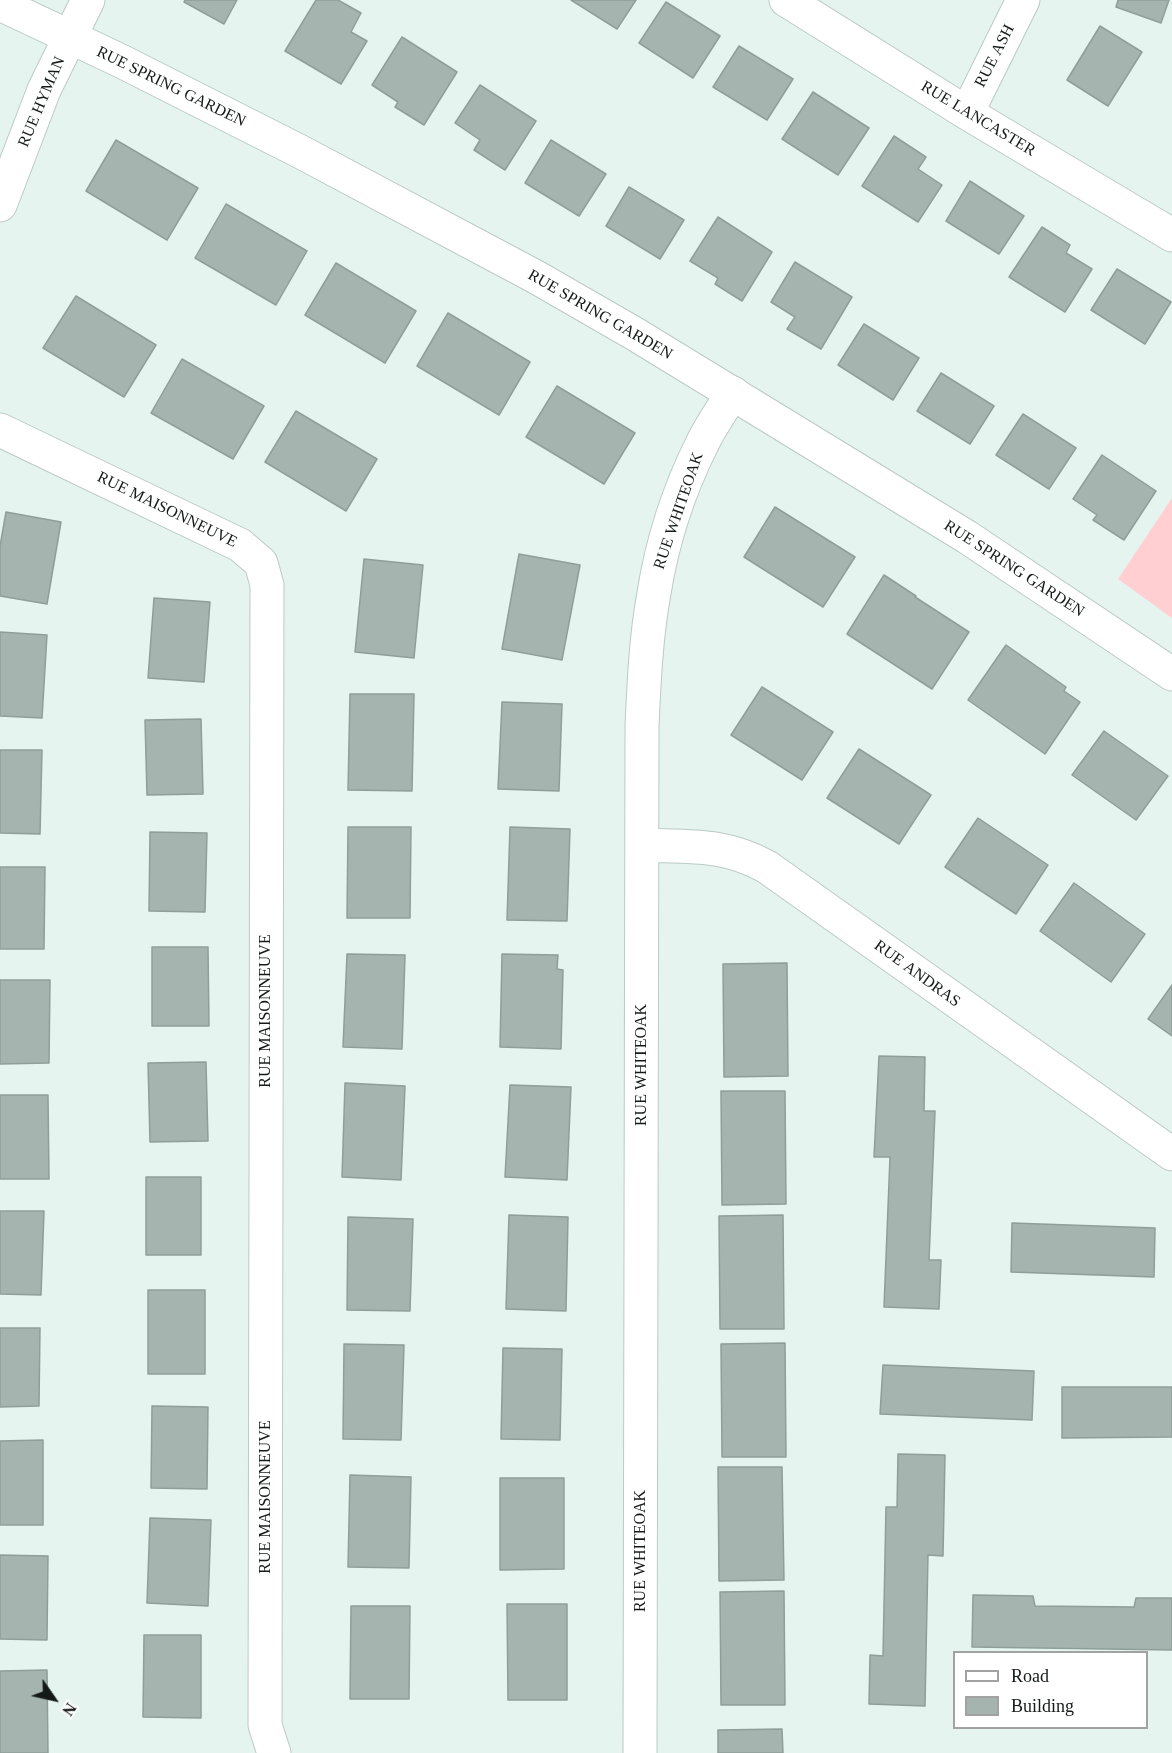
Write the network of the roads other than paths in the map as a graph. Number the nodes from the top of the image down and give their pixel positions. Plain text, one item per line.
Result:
1 (87, 0) edge
2 (786, 0) edge
3 (1023, 0) edge
4 (0, 4) edge
5 (70, 38) junction
6 (967, 113) junction
7 (0, 205) edge
8 (1172, 235) edge
9 (733, 393) junction
10 (0, 430) edge
11 (1172, 674) edge
12 (642, 845) junction
13 (1172, 1154) edge
14 (274, 1753) edge
15 (640, 1753) edge

1 - 5 street, RUE HYMAN
2 - 6 street, RUE LANCASTER
3 - 6 street, RUE ASH
4 - 5 street, RUE SPRING GARDEN
5 - 7 street, RUE HYMAN
5 - 9 street, RUE SPRING GARDEN
6 - 8 street, RUE LANCASTER
9 - 11 street, RUE SPRING GARDEN
9 - 12 street, RUE WHITEOAK
10 - 14 street, RUE MAISONNEUVE
12 - 13 street, RUE ANDRAS
12 - 15 street, RUE WHITEOAK

